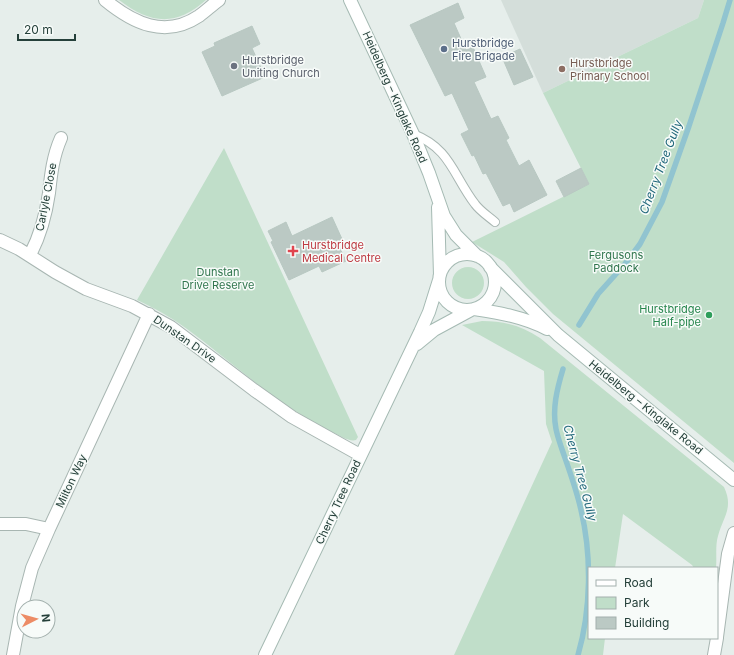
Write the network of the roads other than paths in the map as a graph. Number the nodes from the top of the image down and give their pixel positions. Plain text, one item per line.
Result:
1 (105, 0) edge
2 (218, 0) edge
3 (350, 0) edge
4 (413, 134) junction
5 (61, 138) dead end
6 (437, 196) junction
7 (495, 222) dead end
8 (0, 240) edge
9 (30, 255) junction
10 (477, 256) junction
11 (490, 267) junction
12 (439, 279) junction
13 (473, 310) junction
14 (149, 314) junction
15 (558, 335) junction
16 (412, 349) junction
17 (360, 455) junction
18 (734, 480) edge
19 (0, 524) edge
20 (49, 529) junction
21 (734, 533) edge
22 (718, 630) edge
23 (717, 639) edge
24 (14, 655) edge
25 (265, 655) edge
26 (714, 655) edge

1 - 2 street
3 - 4 street, Heidelberg – Kinglake Road
4 - 6 street, Heidelberg – Kinglake Road
4 - 7 lane
5 - 9 street, Carlyle Close
6 - 10 street, Heidelberg – Kinglake Road
6 - 12 street, Heidelberg – Kinglake Road
8 - 9 street, Dunstan Drive
9 - 14 street, Dunstan Drive
10 - 11 street
10 - 12 street
11 - 13 street
11 - 15 street, Heidelberg – Kinglake Road
12 - 13 street
12 - 16 street, Cherry Tree Road
13 - 15 street, Heidelberg – Kinglake Road
13 - 16 street, Cherry Tree Road
14 - 17 street, Dunstan Drive
14 - 20 street, Milton Way
15 - 18 street, Heidelberg – Kinglake Road
16 - 17 street, Cherry Tree Road
17 - 25 street, Cherry Tree Road
19 - 20 street
20 - 24 street, Milton Way
21 - 22 street
23 - 26 street

